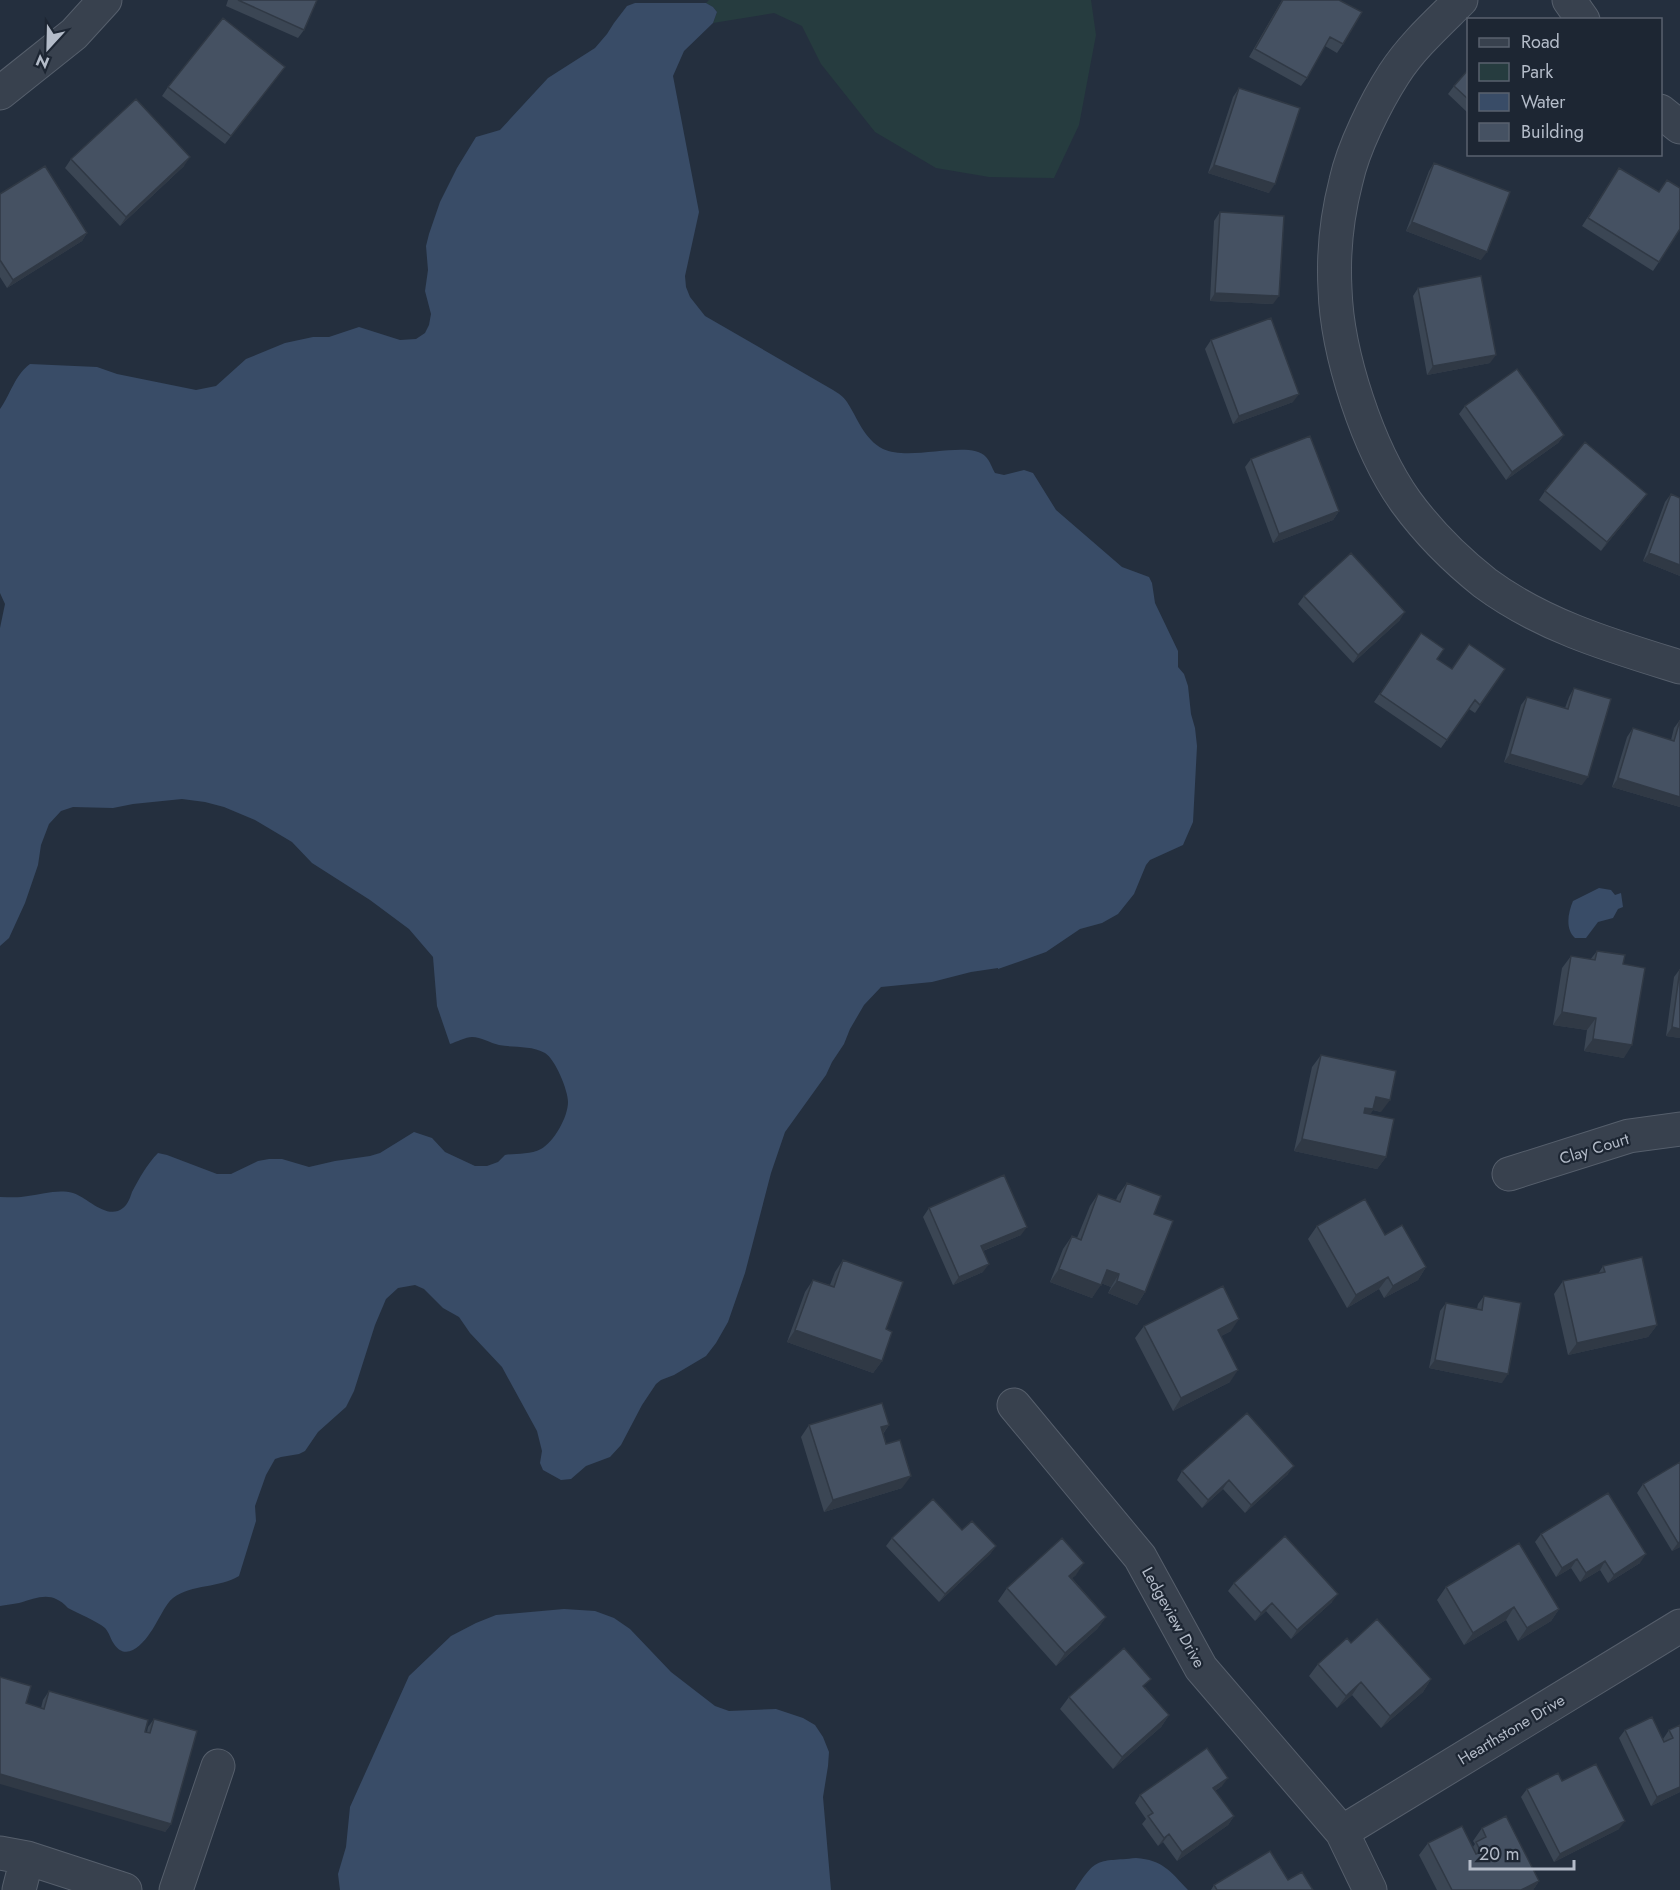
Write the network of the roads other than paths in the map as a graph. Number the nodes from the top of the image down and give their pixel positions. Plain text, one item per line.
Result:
1 (105, 0) edge
2 (1461, 0) edge
3 (1569, 0) edge
4 (1582, 18) edge
5 (0, 93) edge
6 (1662, 113) edge
7 (1680, 127) edge
8 (1680, 667) edge
9 (1680, 1129) edge
10 (1509, 1174) dead end
11 (1014, 1405) dead end
12 (1680, 1626) edge
13 (218, 1766) dead end
14 (1342, 1832) junction
15 (14, 1856) edge
16 (19, 1890) edge
17 (125, 1890) edge
18 (176, 1890) edge
19 (1370, 1890) edge

1 - 5 street
2 - 8 street
3 - 4 street
6 - 7 street
9 - 10 street, Clay Court
11 - 14 street, Ledgeview Drive
12 - 14 street, Hearthstone Drive
13 - 18 street
14 - 19 street, Ledgeview Drive
15 - 16 street
15 - 17 street

